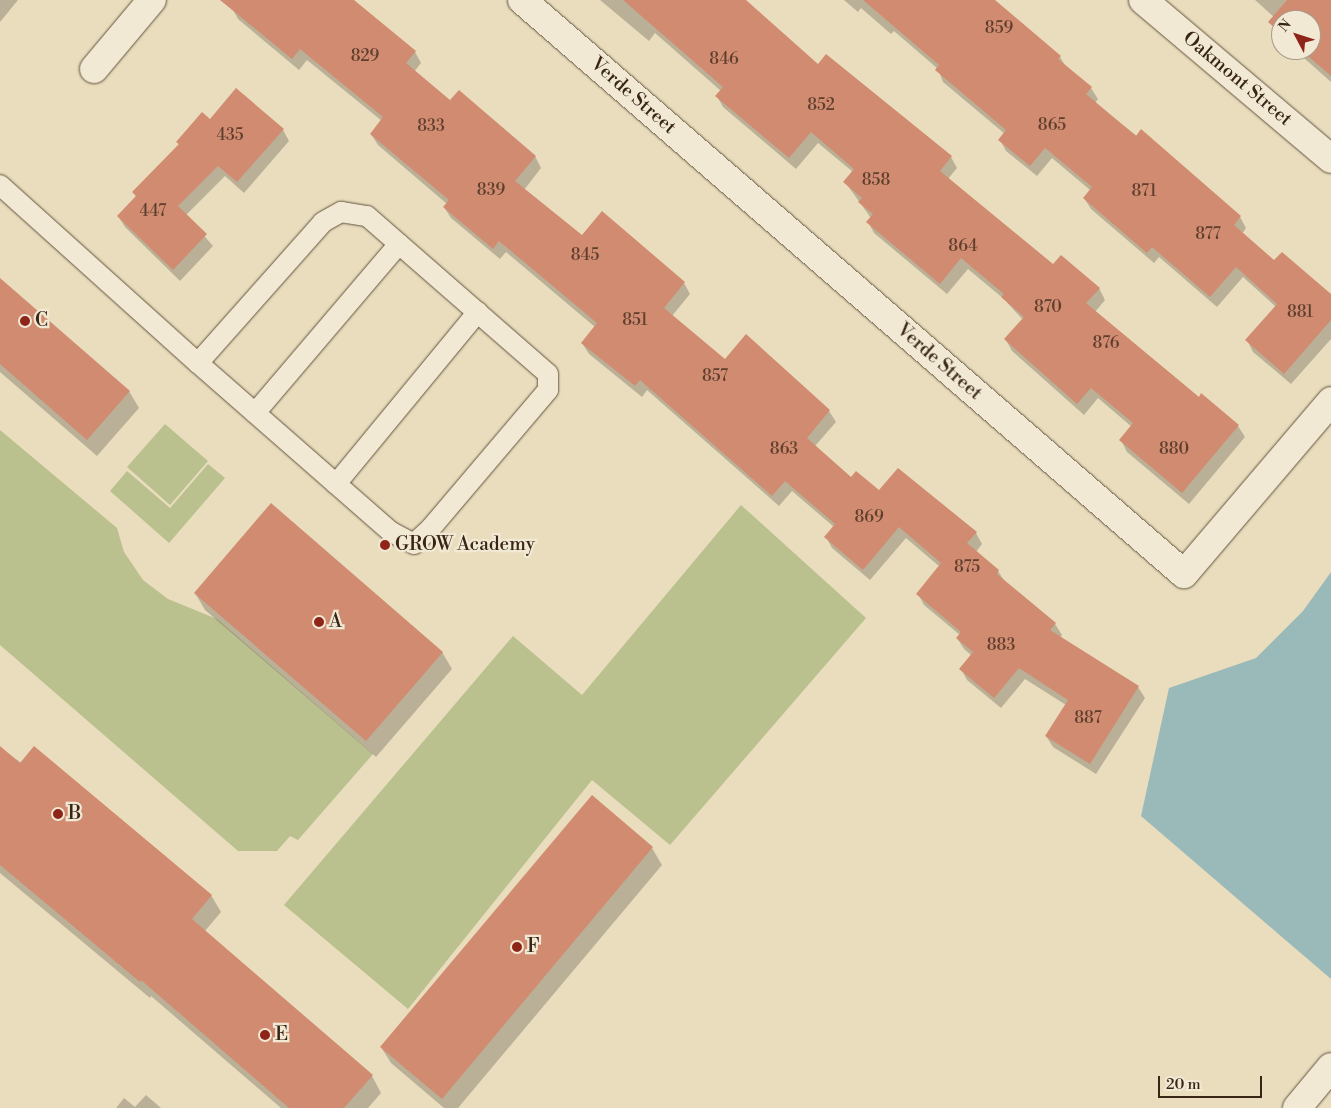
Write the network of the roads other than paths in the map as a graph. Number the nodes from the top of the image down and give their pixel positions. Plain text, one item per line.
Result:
1 (152, 0) edge
2 (522, 0) edge
3 (1143, 0) edge
4 (94, 69) dead end
5 (1331, 159) edge
6 (0, 185) edge
7 (399, 244) junction
8 (478, 312) junction
9 (198, 363) junction
10 (1331, 401) edge
11 (255, 413) junction
12 (336, 484) junction
13 (1331, 1067) edge
14 (1297, 1108) edge

1 - 4 street
2 - 10 street, Verde Street
3 - 5 street, Oakmont Street
6 - 9 lane
7 - 8 lane
7 - 9 lane
7 - 11 lane
8 - 12 lane
8 - 12 lane
9 - 11 lane
11 - 12 lane
13 - 14 street

